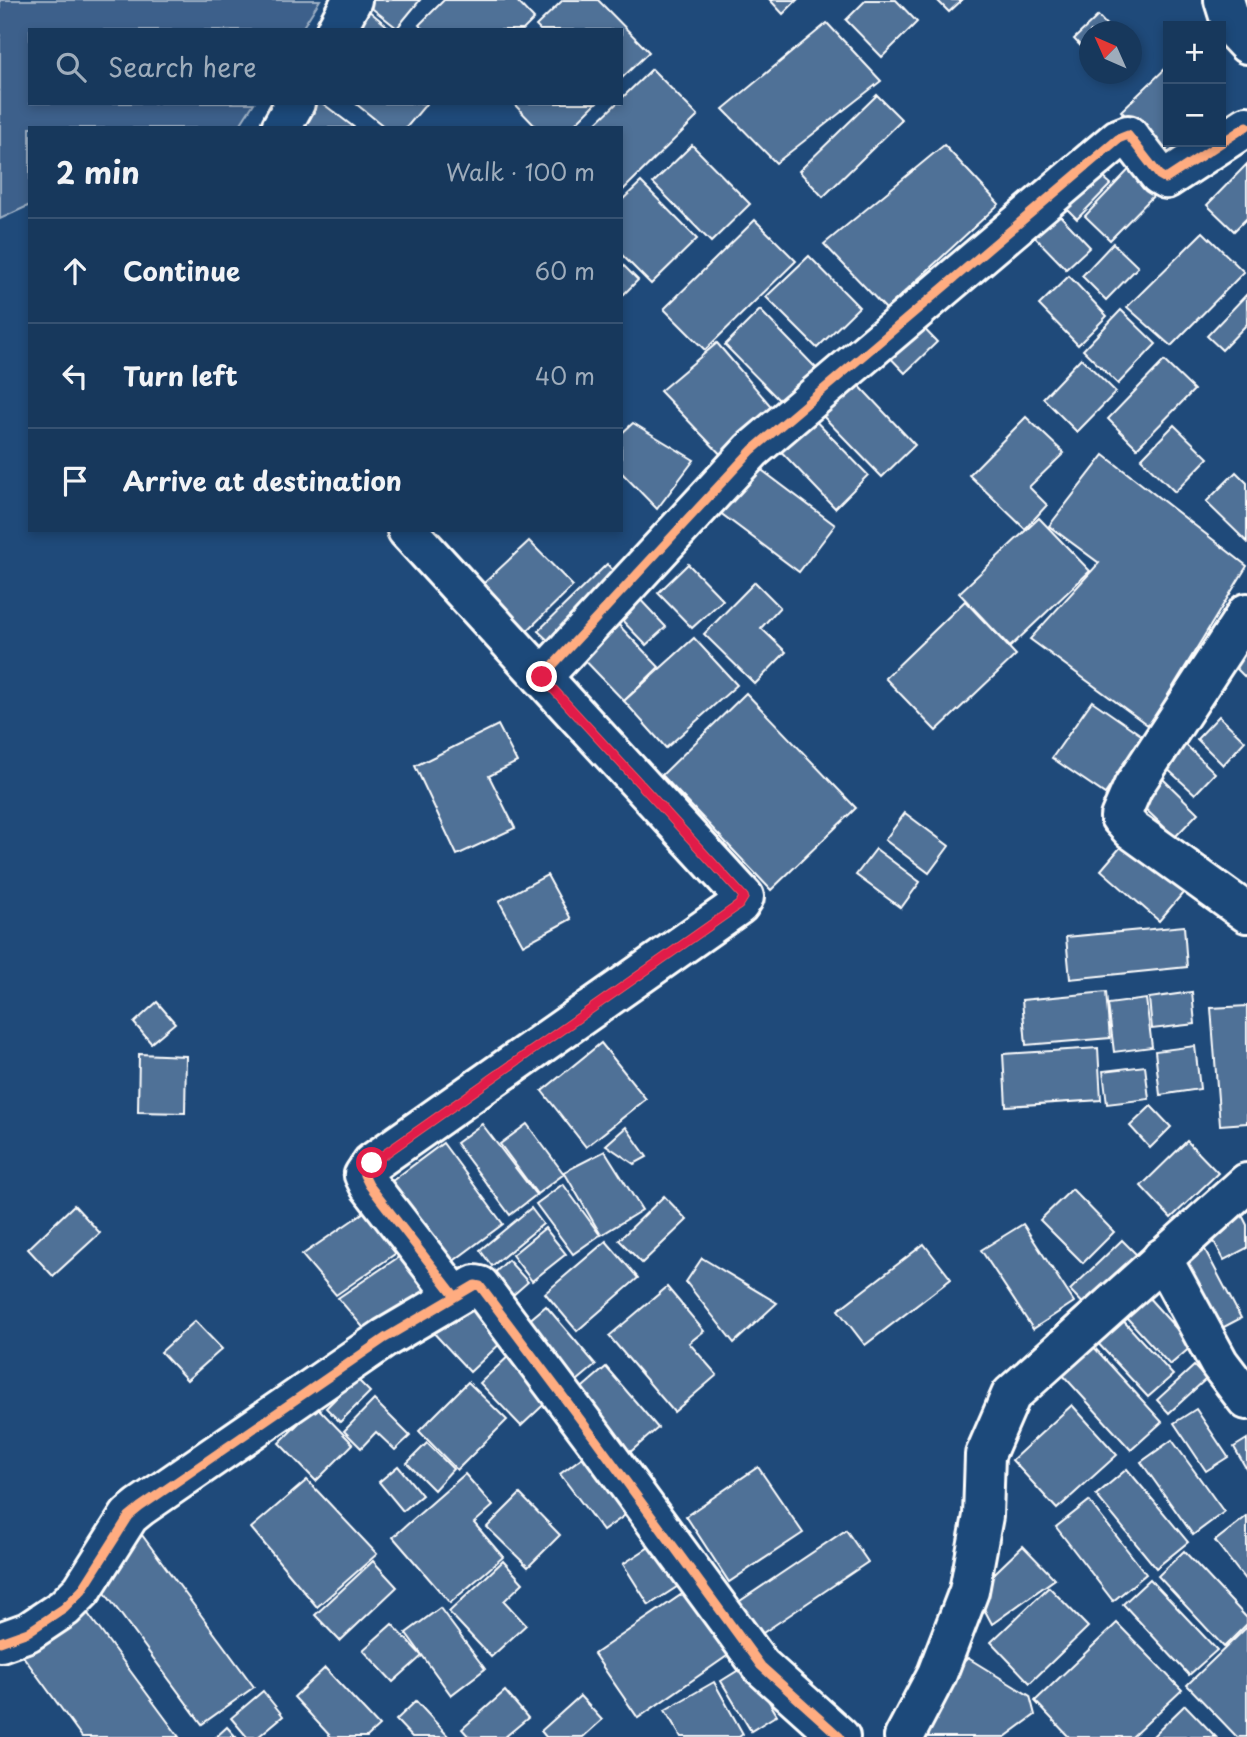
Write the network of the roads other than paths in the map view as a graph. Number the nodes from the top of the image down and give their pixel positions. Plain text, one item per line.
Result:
1 (352, 0) edge
2 (1224, 0) edge
3 (337, 28) edge
4 (1247, 44) edge
5 (294, 105) edge
6 (282, 126) edge
7 (1247, 126) edge
8 (409, 532) edge
9 (1247, 613) edge
10 (542, 677) junction
11 (1247, 913) edge
12 (1247, 1183) edge
13 (1162, 1258) junction
14 (455, 1296) junction
15 (1247, 1400) edge
16 (0, 1642) edge
17 (841, 1737) edge
18 (904, 1737) edge

1 - 3 street
2 - 4 street
5 - 6 street
7 - 10 street
8 - 10 street
9 - 11 street
10 - 14 street
12 - 13 street
13 - 15 street
13 - 18 street
14 - 16 street
14 - 17 street

